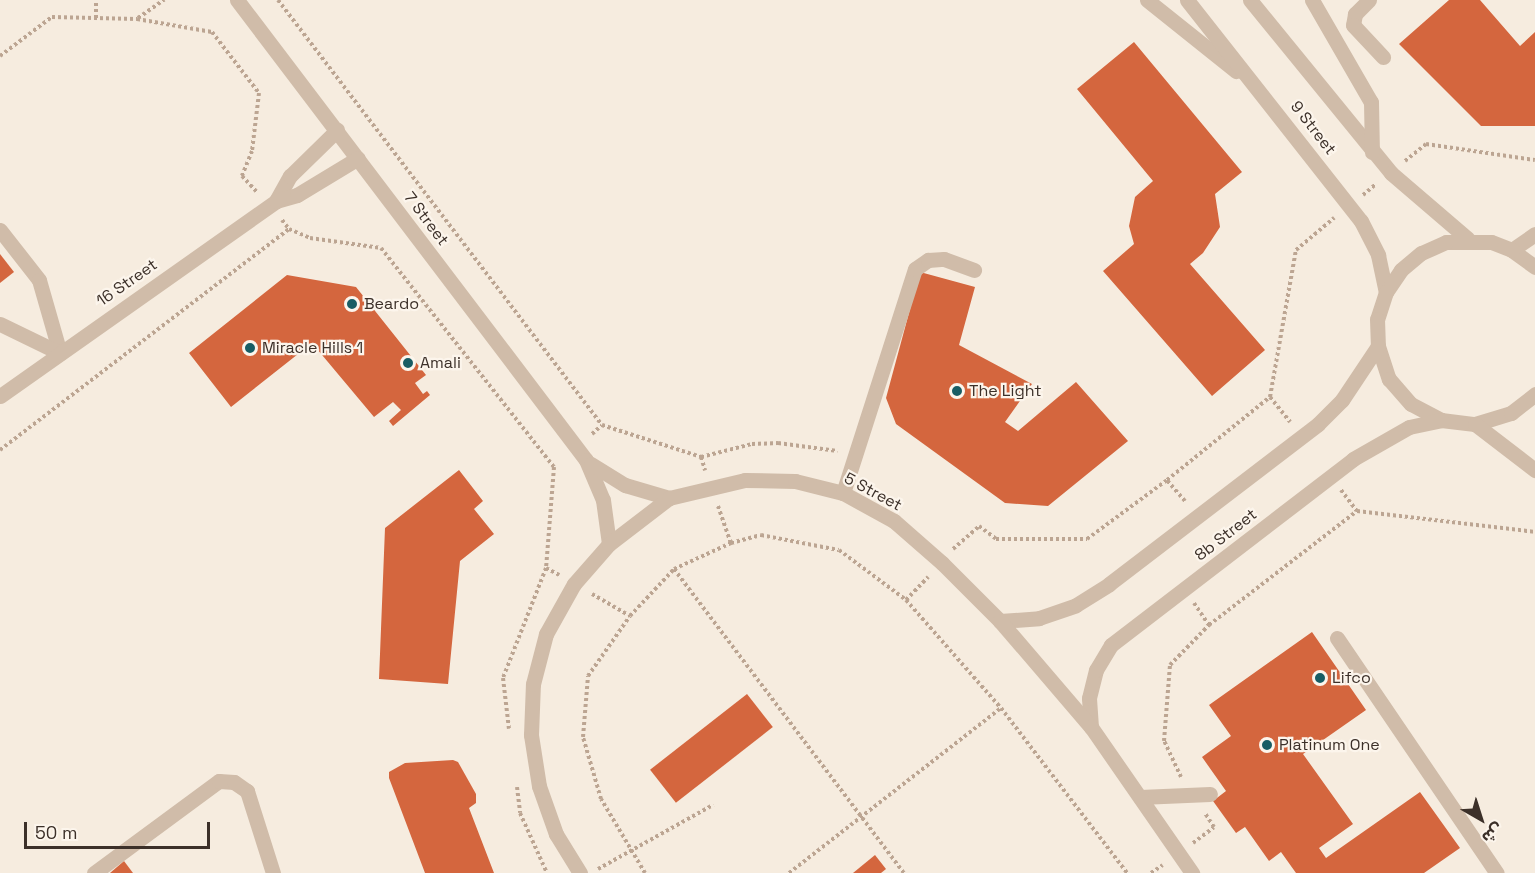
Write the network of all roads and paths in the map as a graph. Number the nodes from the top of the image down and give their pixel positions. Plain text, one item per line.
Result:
1 (96, 0) edge
2 (164, 0) edge
3 (237, 0) edge
4 (278, 0) edge
5 (1147, 0) edge
6 (1187, 0) edge
7 (1250, 0) edge
8 (1312, 0) edge
9 (1369, 0) edge
10 (96, 18) junction
11 (137, 19) junction
12 (0, 56) edge
13 (1383, 57) dead end
14 (1260, 89) junction
15 (337, 130) junction
16 (1372, 152) junction
17 (358, 158) junction
18 (1535, 160) edge
19 (1391, 172) junction
20 (272, 203) junction
21 (1351, 205) junction
22 (289, 229) junction
23 (0, 230) edge
24 (1535, 234) edge
25 (1468, 239) junction
26 (1512, 250) junction
27 (1535, 267) edge
28 (974, 270) dead end
29 (1386, 292) junction
30 (0, 324) edge
31 (1377, 346) junction
32 (60, 353) junction
33 (1535, 394) edge
34 (0, 396) edge
35 (1270, 397) junction
36 (1441, 420) junction
37 (1475, 424) junction
38 (1301, 437) junction
39 (0, 450) edge
40 (855, 456) junction
41 (586, 460) junction
42 (1535, 470) edge
43 (1167, 480) junction
44 (843, 493) junction
45 (669, 498) junction
46 (1198, 516) junction
47 (1535, 532) edge
48 (609, 544) junction
49 (942, 563) junction
50 (674, 569) junction
51 (1184, 591) junction
52 (906, 600) junction
53 (1000, 621) junction
54 (1209, 624) junction
55 (1337, 638) dead end
56 (1001, 708) junction
57 (1091, 727) junction
58 (510, 734) dead end
59 (516, 779) dead end
60 (1192, 793) junction
61 (1210, 794) dead end
62 (1140, 797) junction
63 (713, 805) dead end
64 (861, 816) junction
65 (630, 851) junction
66 (1180, 853) junction
67 (94, 873) edge
68 (273, 873) edge
69 (547, 873) edge
70 (580, 873) edge
71 (591, 873) edge
72 (645, 873) edge
73 (789, 873) edge
74 (904, 873) edge
75 (1127, 873) edge
76 (1151, 873) edge
77 (1192, 873) edge
78 (1497, 873) edge

1 - 10 path
2 - 11 path
3 - 15 street, 7 Street
4 - 40 path
5 - 14 street
6 - 14 street, 9 Street
7 - 16 street, 9 Street
8 - 16 street
9 - 13 street
10 - 11 path
10 - 12 path
11 - 20 path
14 - 21 street, 9 Street
15 - 17 street, 7 Street
15 - 20 street, 16 Street
16 - 19 street, 9 Street
17 - 20 street, 16 Street
17 - 41 street, 7 Street
18 - 19 path
19 - 21 path
19 - 25 street, 9 Street
20 - 22 path
20 - 32 street, 16 Street
21 - 29 street, 9 Street
21 - 35 path
22 - 39 path
22 - 58 path
23 - 32 street
24 - 26 street
25 - 26 street
25 - 29 street
26 - 27 street
28 - 40 street
29 - 31 street
30 - 32 street
31 - 36 street
31 - 38 street, 8b Street
32 - 34 street, 16 Street
33 - 37 street
35 - 38 path
35 - 43 path
36 - 37 street
36 - 51 street, 8b Street
37 - 42 street
38 - 46 street, 8b Street
40 - 44 street
41 - 45 street, 7 Street
41 - 48 street, 7 Street
43 - 46 path
43 - 49 path
44 - 45 street, 5 Street
44 - 49 street, 5 Street
45 - 48 street, 5 Street
46 - 53 street, 8b Street
47 - 54 path
48 - 70 street, 5 Street
49 - 52 path
49 - 53 street, 5 Street
50 - 52 path
50 - 64 path
50 - 65 path
51 - 54 path
51 - 57 street, 8b Street
52 - 56 path
53 - 57 street, 5 Street
54 - 60 path
55 - 78 street
56 - 64 path
56 - 75 path
57 - 62 street, 5 Street
59 - 69 path
60 - 61 street
60 - 62 street
60 - 66 path
62 - 66 street, 5 Street
63 - 65 path
64 - 73 path
64 - 74 path
65 - 71 path
65 - 72 path
66 - 76 path
66 - 77 street, 5 Street
67 - 68 street

